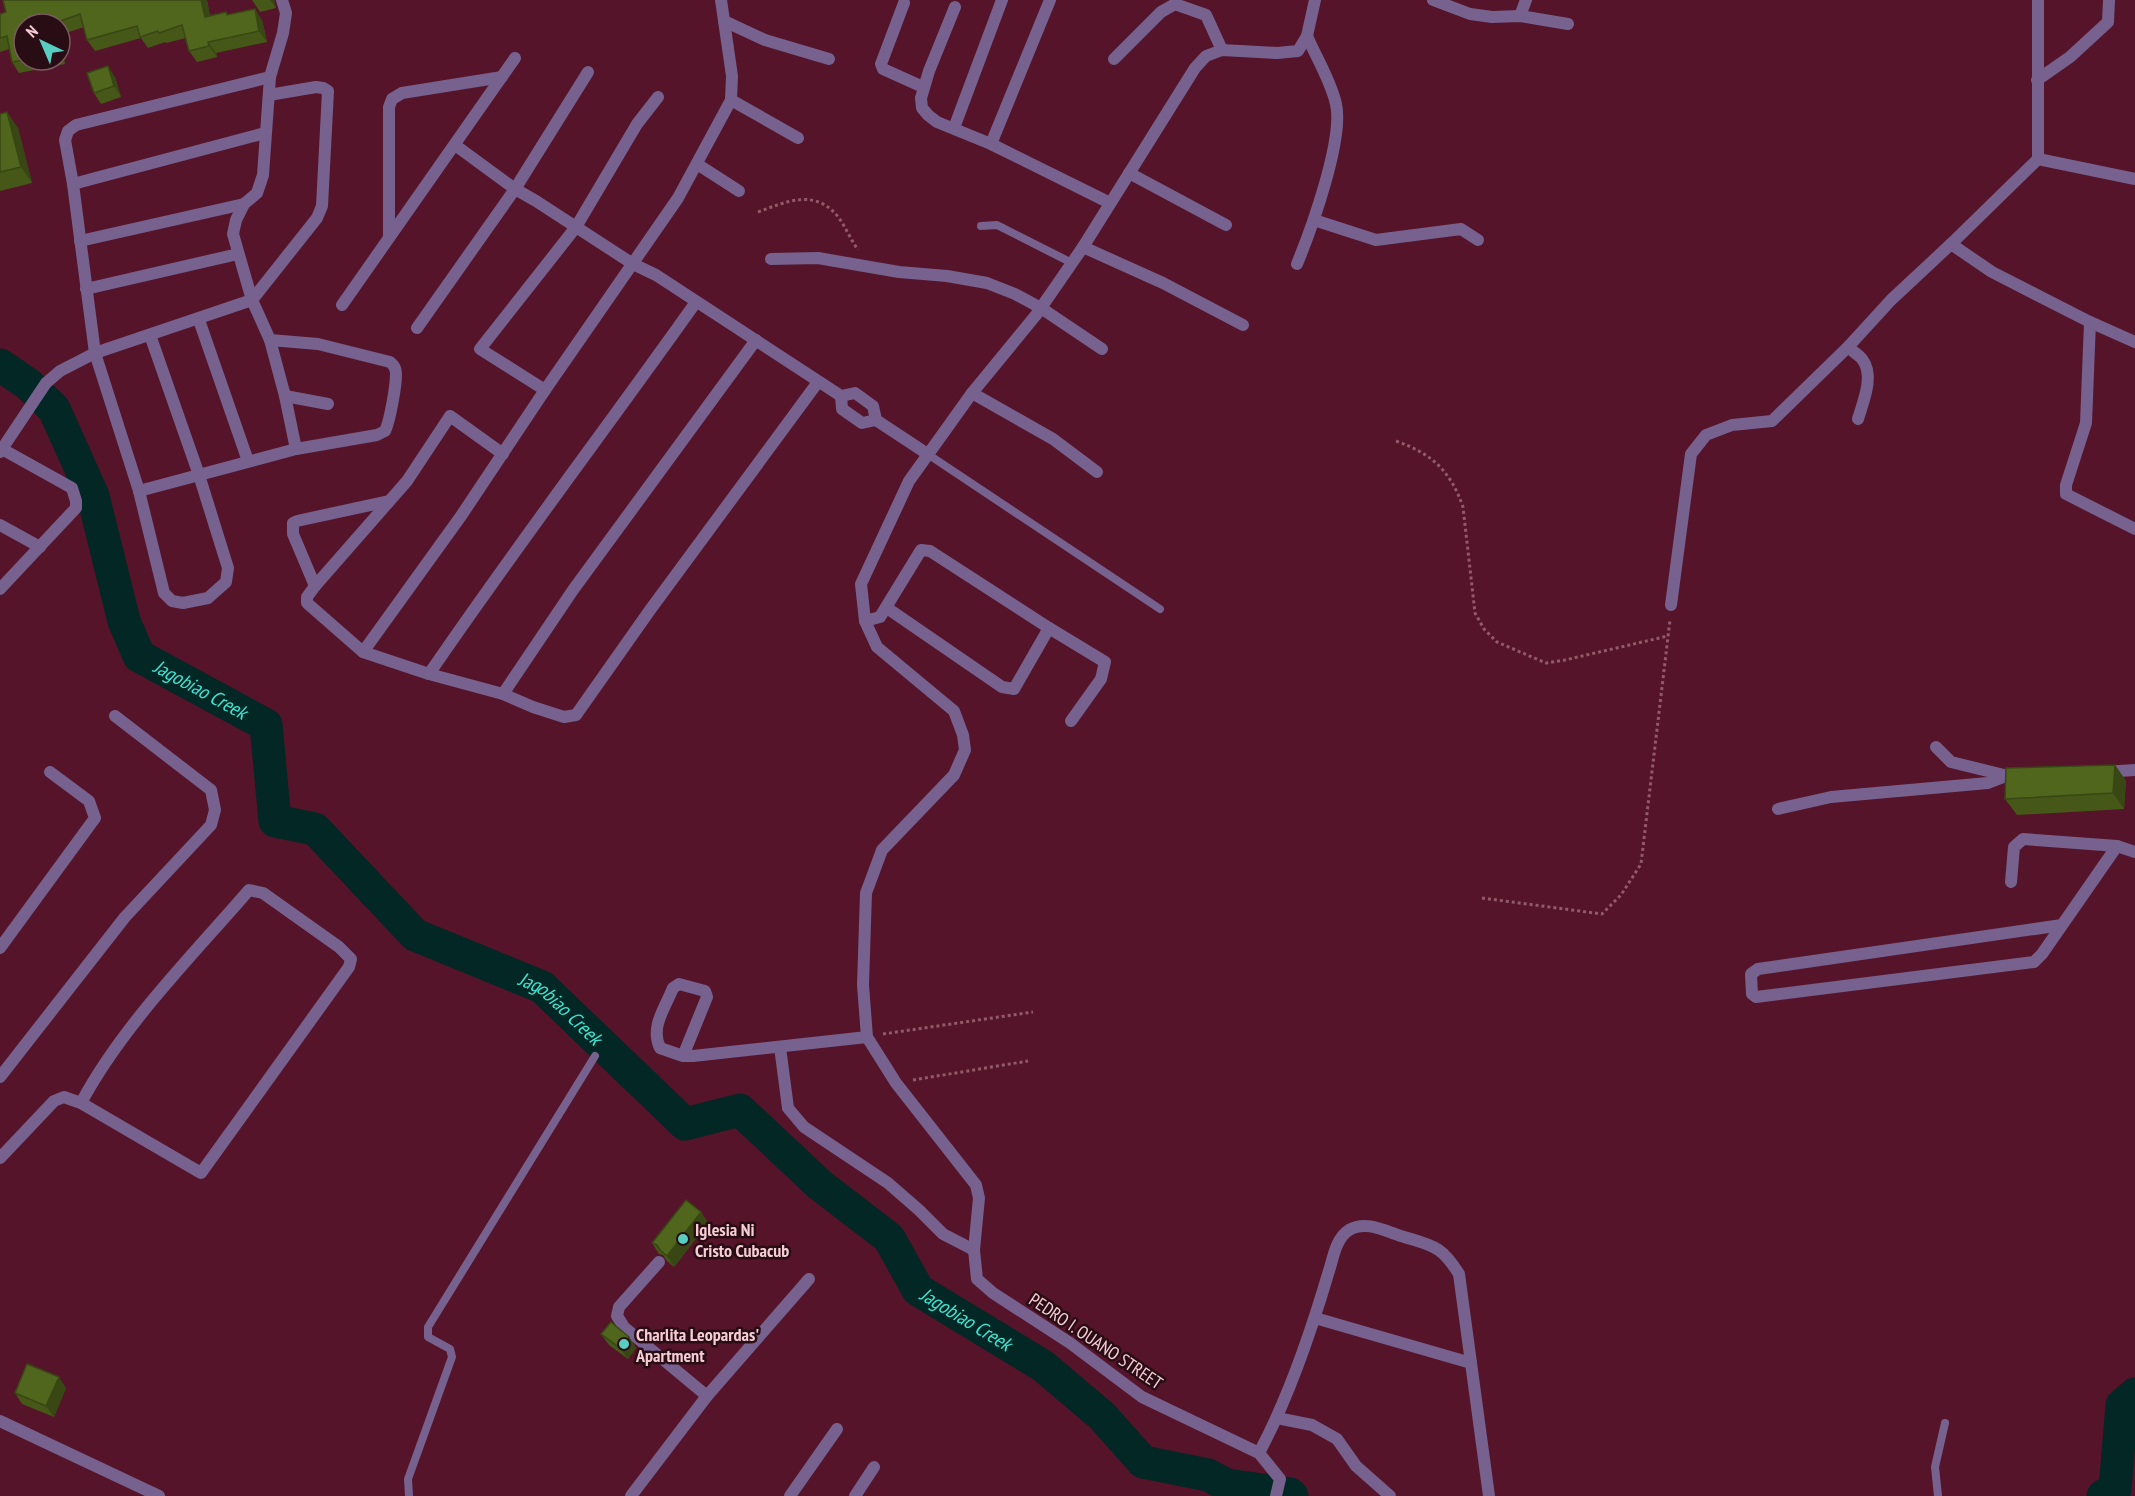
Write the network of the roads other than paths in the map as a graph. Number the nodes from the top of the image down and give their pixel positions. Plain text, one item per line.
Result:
1 (282, 0) edge
2 (721, 0) edge
3 (1002, 0) edge
4 (1050, 0) edge
5 (1315, 0) edge
6 (1432, 0) edge
7 (1526, 0) edge
8 (2037, 0) edge
9 (2109, 0) edge
10 (904, 3) dead end
11 (955, 7) dead end
12 (1520, 16) junction
13 (724, 21) junction
14 (1568, 24) dead end
15 (1307, 36) junction
16 (1222, 50) junction
17 (514, 58) dead end
18 (829, 59) dead end
19 (1114, 59) dead end
20 (588, 72) dead end
21 (270, 76) junction
22 (502, 77) junction
23 (2037, 80) junction
24 (923, 87) junction
25 (268, 95) junction
26 (658, 98) dead end
27 (731, 100) junction
28 (954, 128) junction
29 (265, 134) junction
30 (798, 138) dead end
31 (991, 144) junction
32 (455, 145) junction
33 (2038, 159) junction
34 (697, 164) junction
35 (1129, 173) junction
36 (2135, 179) edge
37 (73, 184) junction
38 (515, 189) junction
39 (740, 191) dead end
40 (1110, 203) junction
41 (244, 204) junction
42 (1314, 220) junction
43 (1226, 225) dead end
44 (981, 226) dead end
45 (576, 227) junction
46 (389, 236) junction
47 (1478, 240) dead end
48 (80, 241) junction
49 (1951, 244) junction
50 (1083, 247) junction
51 (238, 254) junction
52 (771, 259) dead end
53 (1072, 263) junction
54 (633, 264) junction
55 (1297, 264) dead end
56 (86, 289) junction
57 (252, 300) junction
58 (696, 302) junction
59 (342, 304) dead end
60 (1041, 308) junction
61 (199, 320) junction
62 (2090, 322) junction
63 (1244, 325) dead end
64 (417, 328) dead end
65 (150, 335) junction
66 (270, 340) junction
67 (756, 340) junction
68 (2135, 342) edge
69 (1848, 347) junction
70 (1102, 349) dead end
71 (95, 353) junction
72 (818, 382) junction
73 (545, 390) junction
74 (972, 393) junction
75 (285, 396) junction
76 (841, 396) junction
77 (328, 404) dead end
78 (1858, 419) dead end
79 (876, 420) junction
80 (296, 449) junction
81 (1, 451) edge
82 (503, 454) junction
83 (929, 455) junction
84 (248, 461) junction
85 (1097, 472) dead end
86 (199, 475) junction
87 (139, 491) junction
88 (389, 501) junction
89 (0, 525) edge
90 (2135, 529) edge
91 (40, 547) junction
92 (315, 586) junction
93 (0, 589) edge
94 (1671, 605) road end
95 (887, 608) junction
96 (1160, 609) dead end
97 (866, 621) junction
98 (1048, 628) junction
99 (363, 652) junction
100 (429, 674) junction
101 (503, 694) junction
102 (115, 716) dead end
103 (1071, 721) dead end
104 (1936, 747) dead end
105 (2135, 770) edge
106 (50, 772) dead end
107 (2088, 772) edge
108 (1778, 809) dead end
109 (2117, 846) junction
110 (2135, 852) edge
111 (2011, 882) dead end
112 (2062, 925) junction
113 (0, 948) edge
114 (867, 1037) junction
115 (780, 1047) junction
116 (596, 1056) dead end
117 (682, 1056) junction
118 (0, 1077) edge
119 (81, 1103) junction
120 (0, 1158) edge
121 (974, 1250) junction
122 (659, 1262) dead end
123 (809, 1279) dead end
124 (1315, 1318) junction
125 (1471, 1363) junction
126 (706, 1396) junction
127 (1277, 1418) junction
128 (0, 1421) edge
129 (1945, 1423) dead end
130 (837, 1429) dead end
131 (1259, 1453) junction
132 (874, 1467) dead end
133 (159, 1496) edge
134 (409, 1496) edge
135 (631, 1496) edge
136 (790, 1496) edge
137 (855, 1496) edge
138 (1276, 1496) edge
139 (1390, 1496) edge
140 (1488, 1496) edge
141 (1938, 1496) edge

1 - 21 street
2 - 13 street
3 - 28 street
4 - 31 street
5 - 15 street
6 - 12 street
7 - 12 street
8 - 23 street
9 - 23 street
10 - 24 street
11 - 24 street
12 - 14 street
13 - 18 street
13 - 27 street
15 - 16 street
15 - 42 street
16 - 19 street
16 - 35 street
17 - 22 street
20 - 38 street
21 - 25 street
21 - 37 street
22 - 32 street
22 - 46 street
23 - 33 street
24 - 28 street
25 - 29 street
25 - 57 street
26 - 45 street
27 - 30 street
27 - 34 street
28 - 31 street
29 - 37 street
29 - 41 street
31 - 40 street
32 - 38 street
32 - 46 street
33 - 36 street
33 - 49 street
34 - 39 street
34 - 54 street
35 - 40 street
35 - 43 street
37 - 48 street
38 - 45 street
38 - 64 street
40 - 50 street
41 - 48 street
41 - 51 street
42 - 47 street
42 - 55 street
44 - 53 lane
45 - 54 street
45 - 73 street
46 - 59 street
48 - 56 street
49 - 62 street
49 - 69 street
50 - 53 street
50 - 63 street
51 - 56 street
51 - 57 street
52 - 60 street
53 - 60 street
54 - 58 street
54 - 73 street
56 - 71 street
57 - 61 street
57 - 66 street
58 - 67 street
58 - 100 street
60 - 70 street
60 - 74 street
61 - 65 street
61 - 84 street
62 - 68 street
62 - 90 street
65 - 71 street
65 - 86 street
66 - 75 street
66 - 80 street
67 - 72 street
67 - 101 street
69 - 78 street
69 - 94 street
71 - 81 street
71 - 87 street
72 - 76 street
72 - 101 street
73 - 82 street
74 - 83 street
74 - 85 street
75 - 77 street
75 - 80 street
76 - 79 street
76 - 79 street
79 - 83 street
80 - 84 street
81 - 91 street
82 - 88 street
82 - 99 street
83 - 96 lane
83 - 97 street
84 - 86 street
86 - 87 street
86 - 87 street
88 - 92 street
88 - 92 street
89 - 91 street
91 - 93 street
92 - 99 street
95 - 97 street
95 - 98 street
95 - 98 street
97 - 114 street
98 - 103 street
99 - 100 street
100 - 101 street
102 - 118 street
104 - 108 street
105 - 107 street
106 - 113 street
109 - 110 street
109 - 111 street
109 - 112 street
112 - 112 street
114 - 115 street
114 - 121 street, PEDRO I. OUANO STREET
115 - 117 street
115 - 121 street
116 - 134 lane
117 - 117 street
119 - 119 street
119 - 120 street
121 - 131 street, PEDRO I. OUANO STREET
122 - 126 street
123 - 126 street
124 - 125 street
124 - 125 street
124 - 127 street
125 - 140 street
126 - 135 street
127 - 131 street
127 - 139 street
128 - 133 street
129 - 141 lane
130 - 136 street
131 - 138 street, PEDRO I. OUANO STREET
132 - 137 street

